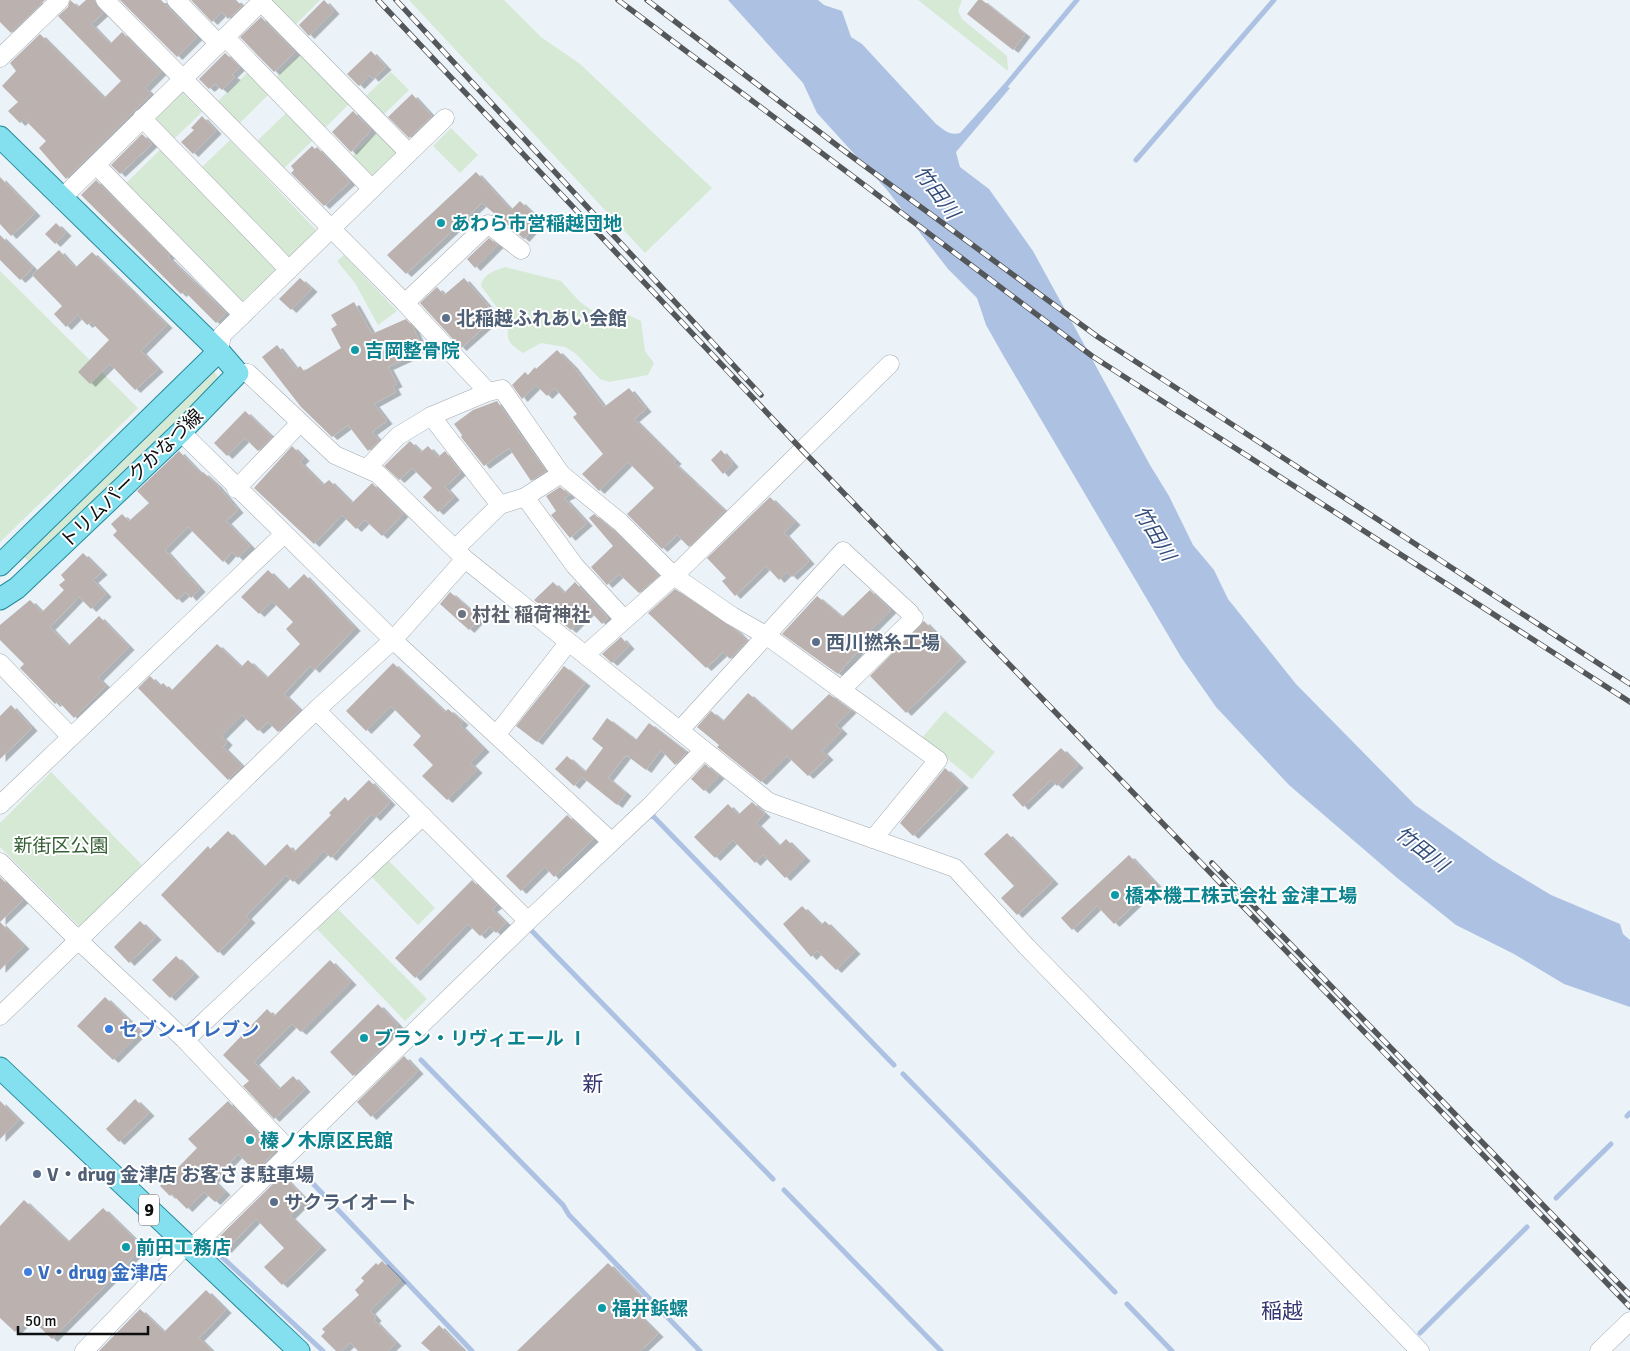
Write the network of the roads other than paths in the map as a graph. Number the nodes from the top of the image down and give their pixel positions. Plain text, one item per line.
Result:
1 (60, 0) edge
2 (105, 0) edge
3 (176, 0) edge
4 (256, 3) edge
5 (222, 40) junction
6 (0, 58) edge
7 (183, 79) junction
8 (142, 118) junction
9 (445, 118) dead end
10 (0, 138) edge
11 (409, 153) junction
12 (96, 165) junction
13 (372, 189) junction
14 (61, 198) junction
15 (330, 229) junction
16 (521, 250) dead end
17 (289, 270) junction
18 (405, 303) junction
19 (242, 315) junction
20 (219, 351) junction
21 (890, 364) dead end
22 (238, 373) junction
23 (488, 392) junction
24 (431, 416) junction
25 (300, 423) junction
26 (181, 432) junction
27 (367, 468) junction
28 (561, 474) junction
29 (236, 489) junction
30 (525, 498) junction
31 (500, 505) junction
32 (283, 535) junction
33 (461, 553) junction
34 (0, 565) edge
35 (674, 576) junction
36 (0, 599) edge
37 (624, 619) junction
38 (767, 636) junction
39 (393, 640) junction
40 (568, 643) junction
41 (585, 655) junction
42 (0, 663) edge
43 (841, 690) junction
44 (316, 710) junction
45 (680, 730) junction
46 (497, 734) junction
47 (71, 737) junction
48 (704, 750) junction
49 (0, 805) edge
50 (423, 816) junction
51 (873, 839) junction
52 (611, 841) junction
53 (0, 862) edge
54 (528, 920) junction
55 (78, 940) junction
56 (0, 1016) edge
57 (186, 1040) junction
58 (0, 1068) edge
59 (290, 1151) junction
60 (188, 1248) junction
61 (1630, 1321) edge
62 (84, 1351) edge
63 (298, 1351) edge
64 (1420, 1351) edge
65 (1599, 1351) edge

1 - 6 street
2 - 7 street
3 - 5 street
4 - 5 street
4 - 11 street
5 - 7 street
5 - 13 street
7 - 8 street
7 - 15 street
8 - 12 street
8 - 17 street
9 - 11 street
10 - 14 main road
11 - 13 street
12 - 14 street
12 - 19 street
13 - 15 street
14 - 20 main road
15 - 17 street
15 - 18 street
16 - 18 street
17 - 19 street
18 - 23 street
19 - 20 street
20 - 22 main road
20 - 34 main road, トリムパークかなづ線
21 - 35 street
22 - 25 street
22 - 26 main road, トリムパークかなづ線
23 - 24 street
23 - 28 street
24 - 27 street
24 - 31 street
25 - 27 street
25 - 29 street
26 - 29 street
26 - 36 main road, トリムパークかなづ線
27 - 33 street
28 - 30 street
28 - 35 street
29 - 32 street
30 - 31 street
30 - 37 street
31 - 33 street
32 - 39 street
32 - 47 street
33 - 39 street
33 - 40 street
35 - 37 street
35 - 38 street
37 - 41 street
38 - 43 street
38 - 43 street
38 - 45 street
39 - 44 street
39 - 46 street
40 - 41 street
40 - 46 street
41 - 45 street
42 - 47 street
43 - 51 street
44 - 50 street
44 - 55 street
45 - 48 street
46 - 52 street
47 - 49 street
48 - 51 street
48 - 52 street
50 - 54 street
50 - 57 street
51 - 64 street
52 - 54 street
53 - 55 street
54 - 59 street
55 - 56 street
55 - 57 street
57 - 59 street
58 - 60 main road, 9
59 - 60 street
60 - 62 street
60 - 63 main road, 9
61 - 65 street

